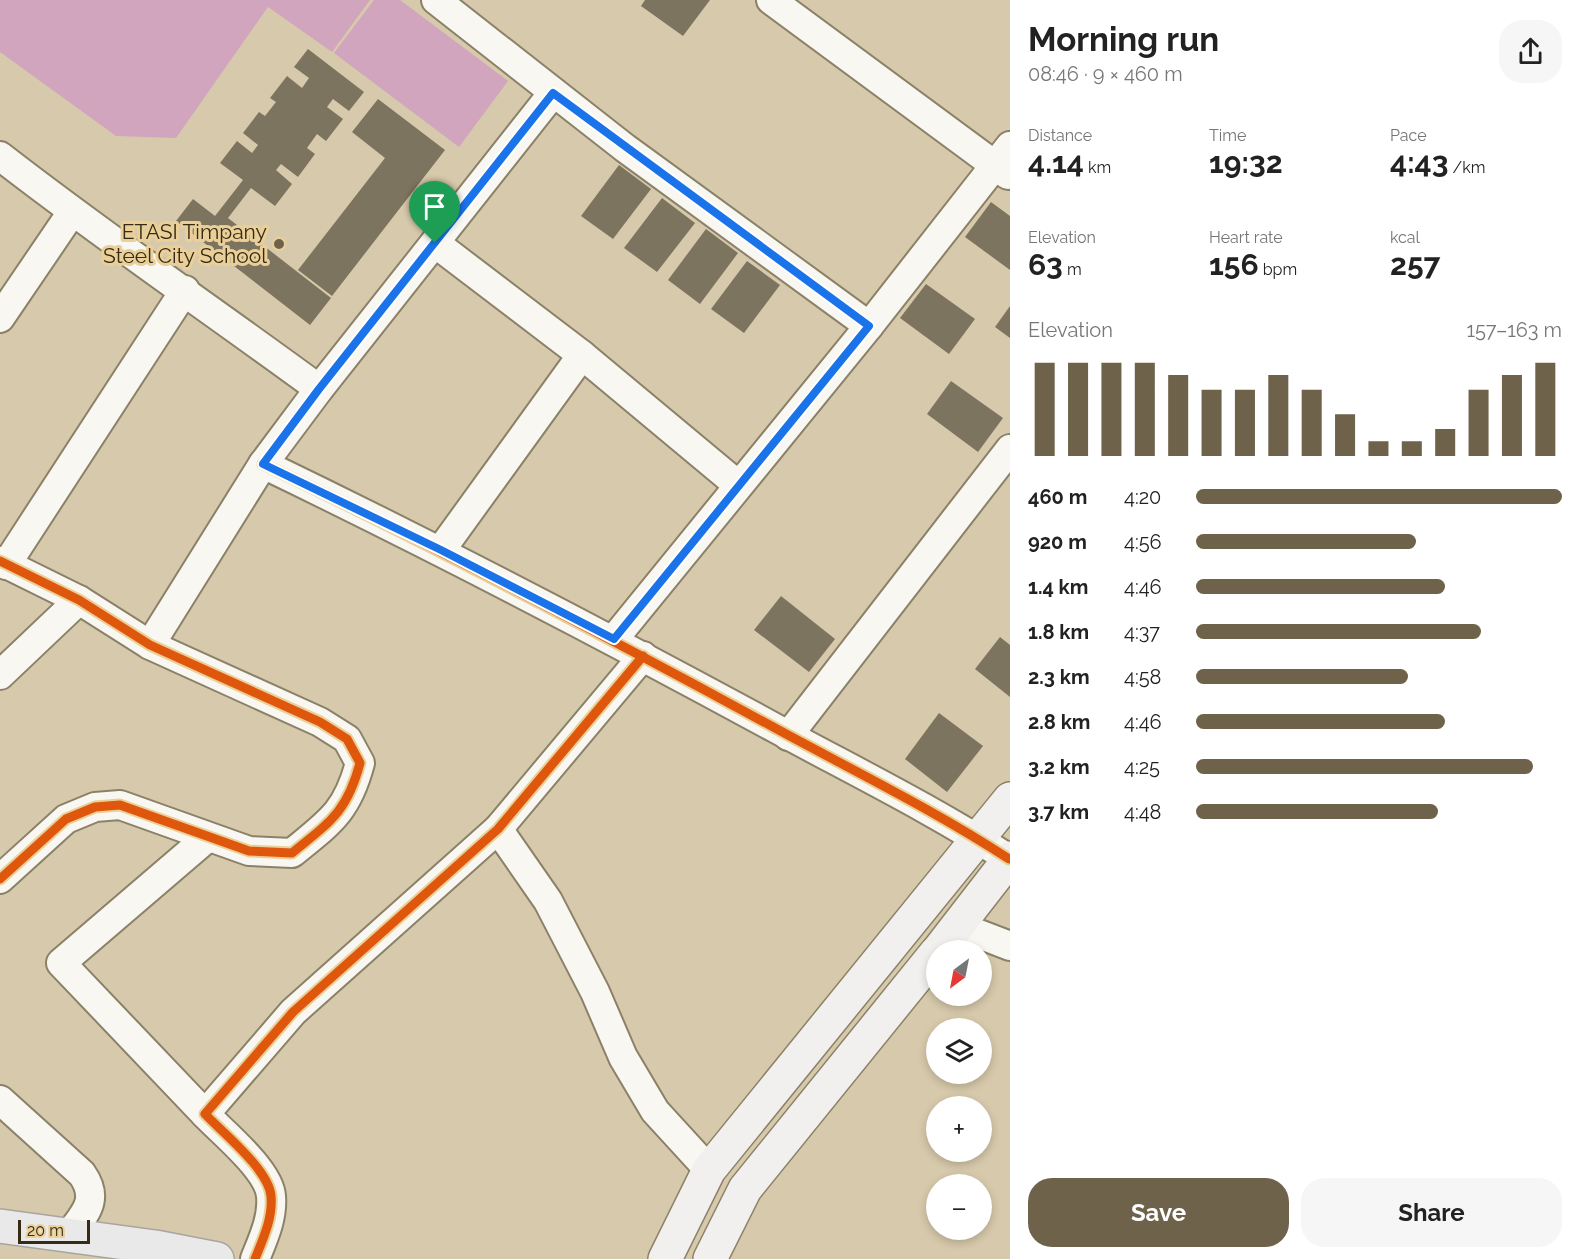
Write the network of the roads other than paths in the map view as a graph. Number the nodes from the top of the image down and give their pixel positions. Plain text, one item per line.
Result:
1 (436, 0) edge
2 (771, 0) edge
3 (553, 93) junction
4 (0, 156) edge
5 (1005, 162) edge
6 (72, 212) junction
7 (435, 243) junction
8 (185, 290) junction
9 (0, 318) edge
10 (869, 326) junction
11 (582, 355) junction
12 (319, 389) junction
13 (1010, 449) edge
14 (263, 464) junction
15 (738, 485) junction
16 (441, 550) junction
17 (3, 563) edge
18 (79, 600) junction
19 (614, 639) junction
20 (150, 645) junction
21 (643, 656) junction
22 (0, 675) edge
23 (788, 736) junction
24 (1010, 799) edge
25 (498, 829) junction
26 (207, 837) junction
27 (977, 839) junction
28 (1009, 859) edge
29 (0, 879) edge
30 (947, 940) edge
31 (992, 945) edge
32 (1010, 946) edge
33 (926, 966) edge
34 (0, 1100) edge
35 (205, 1114) junction
36 (709, 1170) junction
37 (0, 1226) edge
38 (69, 1235) junction
39 (149, 1253) edge
40 (217, 1259) edge
41 (255, 1259) edge
42 (665, 1259) edge
43 (710, 1259) edge

1 - 3 street
2 - 5 street
3 - 7 street
3 - 10 street
4 - 6 street
5 - 10 street
6 - 8 street
6 - 9 street
7 - 11 street
7 - 12 street
8 - 12 street
8 - 17 street
10 - 15 street
11 - 15 street
11 - 16 street
12 - 14 street
13 - 23 street
14 - 16 street
14 - 20 street
15 - 19 street
16 - 19 street
17 - 18 street
18 - 20 street
18 - 22 street
19 - 21 street
20 - 26 street
21 - 23 street
21 - 25 street
23 - 27 street
24 - 27 street
25 - 35 street
25 - 36 street
26 - 29 street
26 - 35 street
27 - 28 street
27 - 36 street
28 - 30 street
31 - 32 street
33 - 43 street
34 - 38 street
35 - 41 street
36 - 42 street
37 - 38 main road
38 - 39 main road
39 - 40 main road

